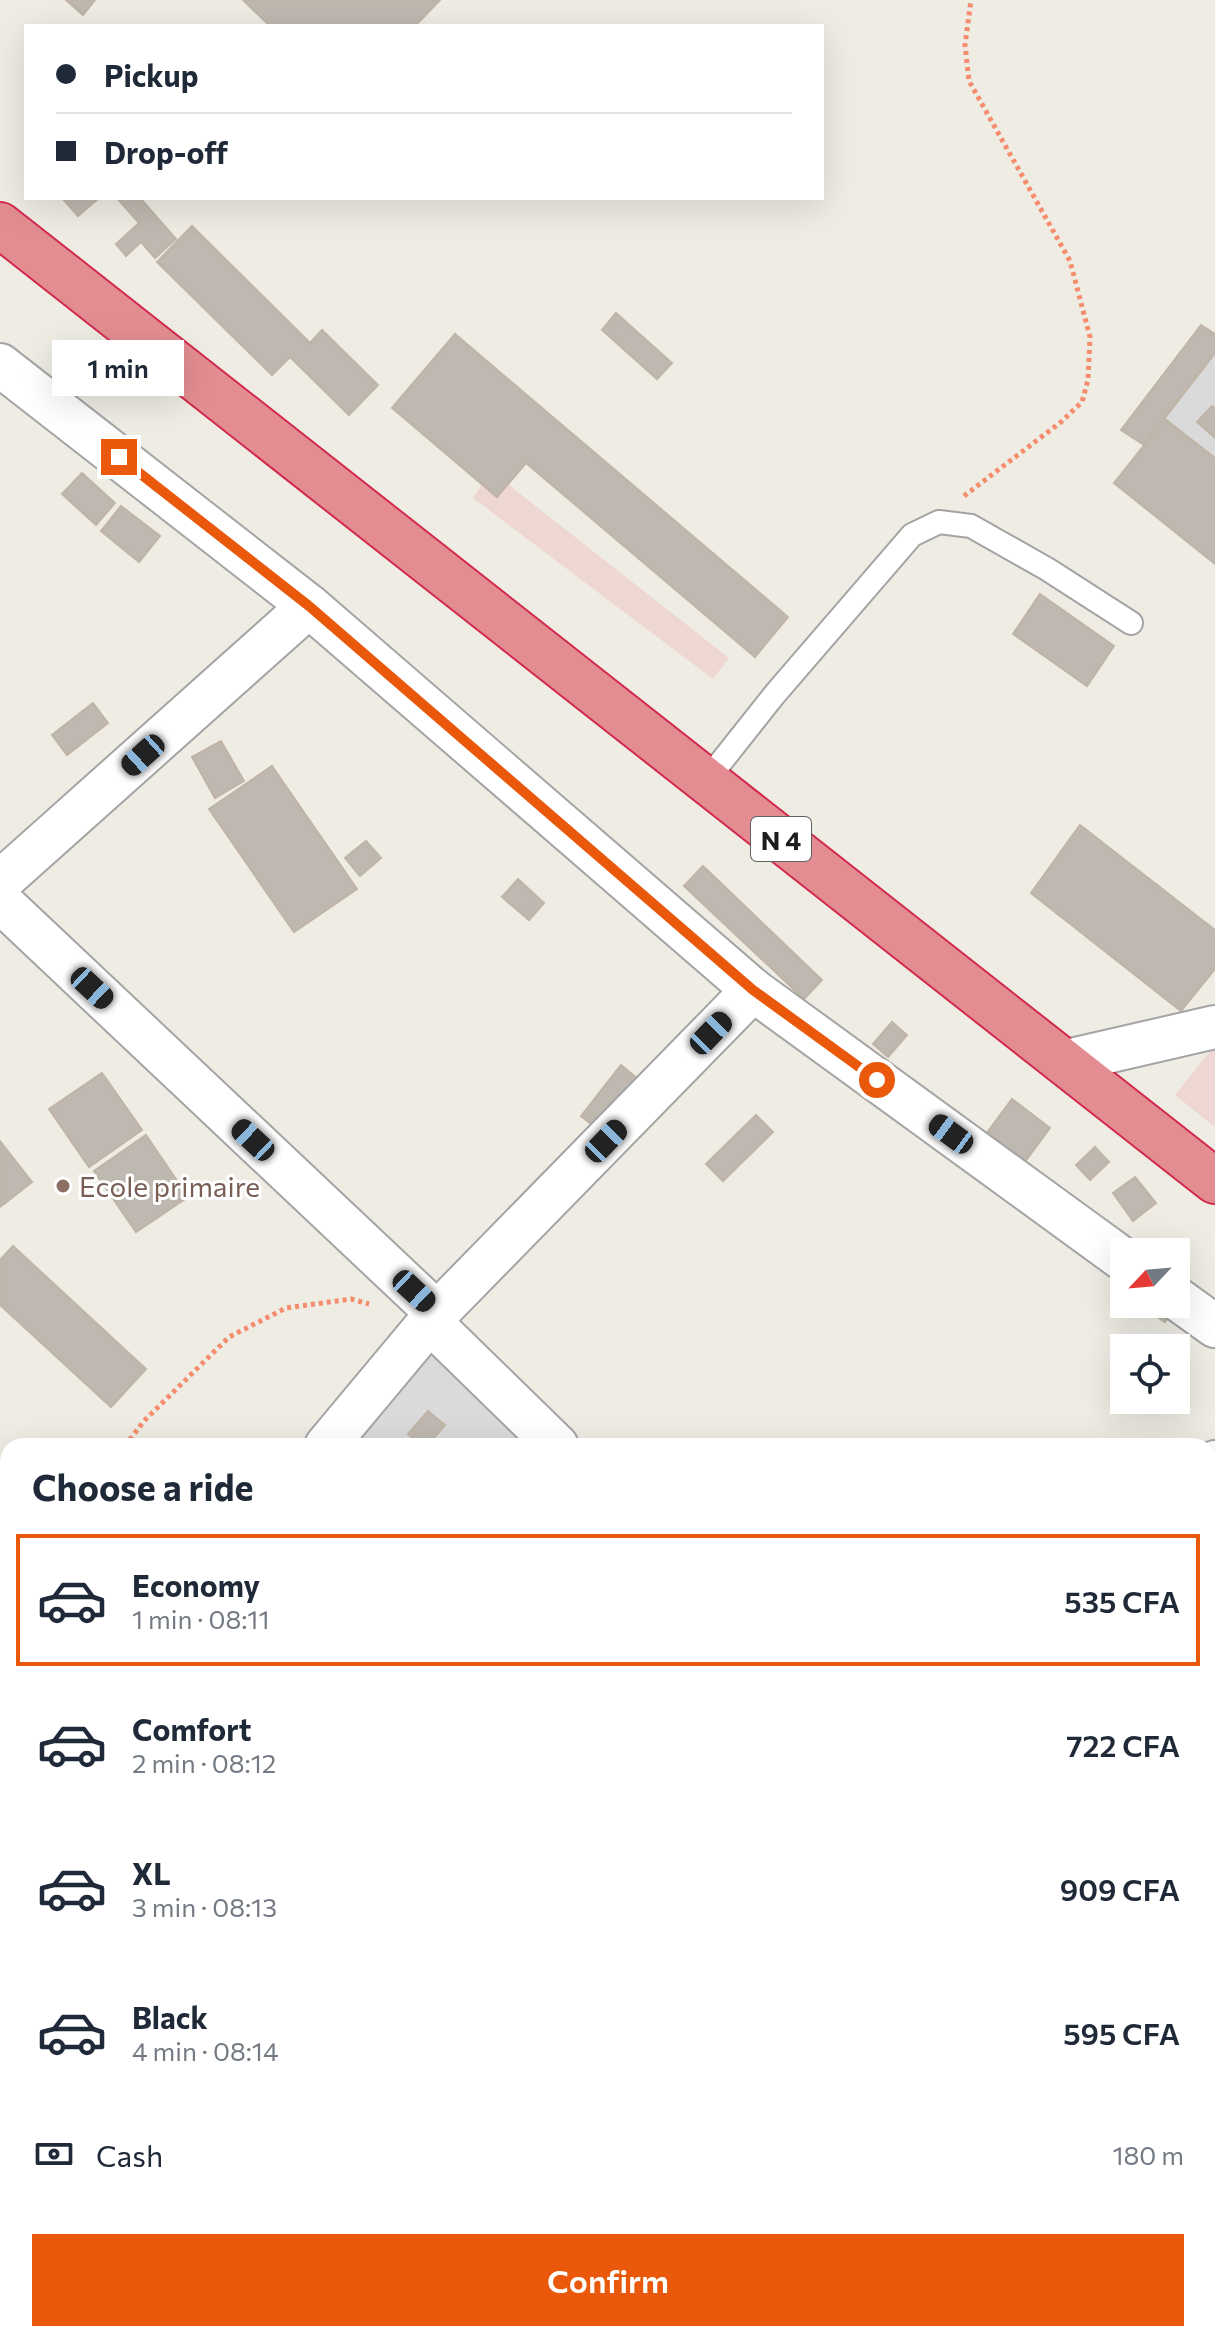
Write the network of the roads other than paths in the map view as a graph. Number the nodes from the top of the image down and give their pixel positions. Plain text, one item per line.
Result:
1 (0, 225) edge
2 (0, 365) edge
3 (309, 606) junction
4 (1131, 623) dead end
5 (706, 781) junction
6 (0, 882) edge
7 (0, 901) edge
8 (753, 990) junction
9 (1215, 1027) edge
10 (1063, 1062) junction
11 (1215, 1181) edge
12 (1110, 1250) edge
13 (1190, 1308) edge
14 (434, 1318) junction
15 (1215, 1326) edge
16 (333, 1438) edge
17 (549, 1438) edge

1 - 5 highway, N 4
2 - 3 street
3 - 6 street
3 - 8 street
4 - 5 lane
5 - 10 highway, N 4
7 - 14 street
8 - 12 street
8 - 14 street
9 - 10 street
10 - 11 highway, N 4
13 - 15 street
14 - 16 street
14 - 17 street

